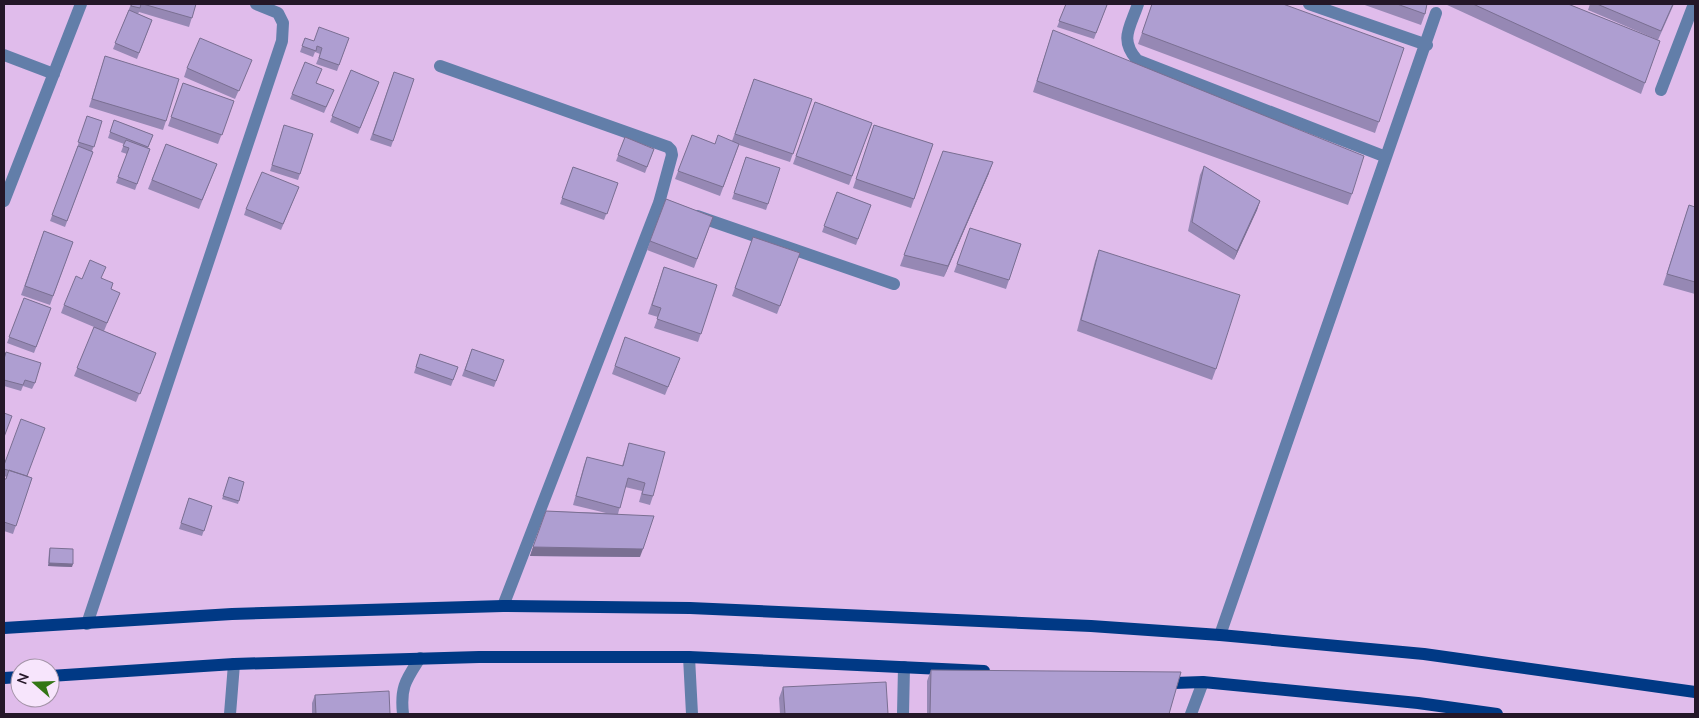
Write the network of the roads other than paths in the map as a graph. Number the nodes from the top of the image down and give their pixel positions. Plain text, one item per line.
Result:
1 (81, 4) edge
2 (256, 4) edge
3 (1138, 4) edge
4 (1309, 4) edge
5 (1694, 4) edge
6 (1436, 13) dead end
7 (1691, 24) edge
8 (1426, 45) junction
9 (4, 55) edge
10 (440, 66) dead end
11 (54, 74) junction
12 (1661, 90) dead end
13 (1386, 156) junction
14 (4, 201) edge
15 (687, 212) edge
16 (894, 284) dead end
17 (503, 606) junction
18 (87, 624) junction
19 (4, 628) edge
20 (1220, 635) junction
21 (689, 657) junction
22 (420, 658) junction
23 (234, 664) junction
24 (904, 667) junction
25 (1001, 672) edge
26 (60, 675) edge
27 (1147, 679) edge
28 (1203, 682) junction
29 (1695, 692) edge
30 (230, 714) edge
31 (403, 714) edge
32 (692, 714) edge
33 (903, 714) edge
34 (1191, 714) edge
35 (1497, 714) edge

1 - 11 street
2 - 18 street
3 - 13 street
4 - 8 street
5 - 7 street
6 - 8 street
7 - 12 street
8 - 13 street
9 - 11 street
10 - 17 street
11 - 14 street
13 - 20 street
15 - 16 street
17 - 18 main road
17 - 20 main road
18 - 19 main road
20 - 29 main road
21 - 22 main road
21 - 24 main road
21 - 32 street
22 - 23 main road
22 - 31 street
23 - 26 main road
23 - 30 street
24 - 25 main road
24 - 33 street
27 - 28 main road
28 - 34 street
28 - 35 main road

